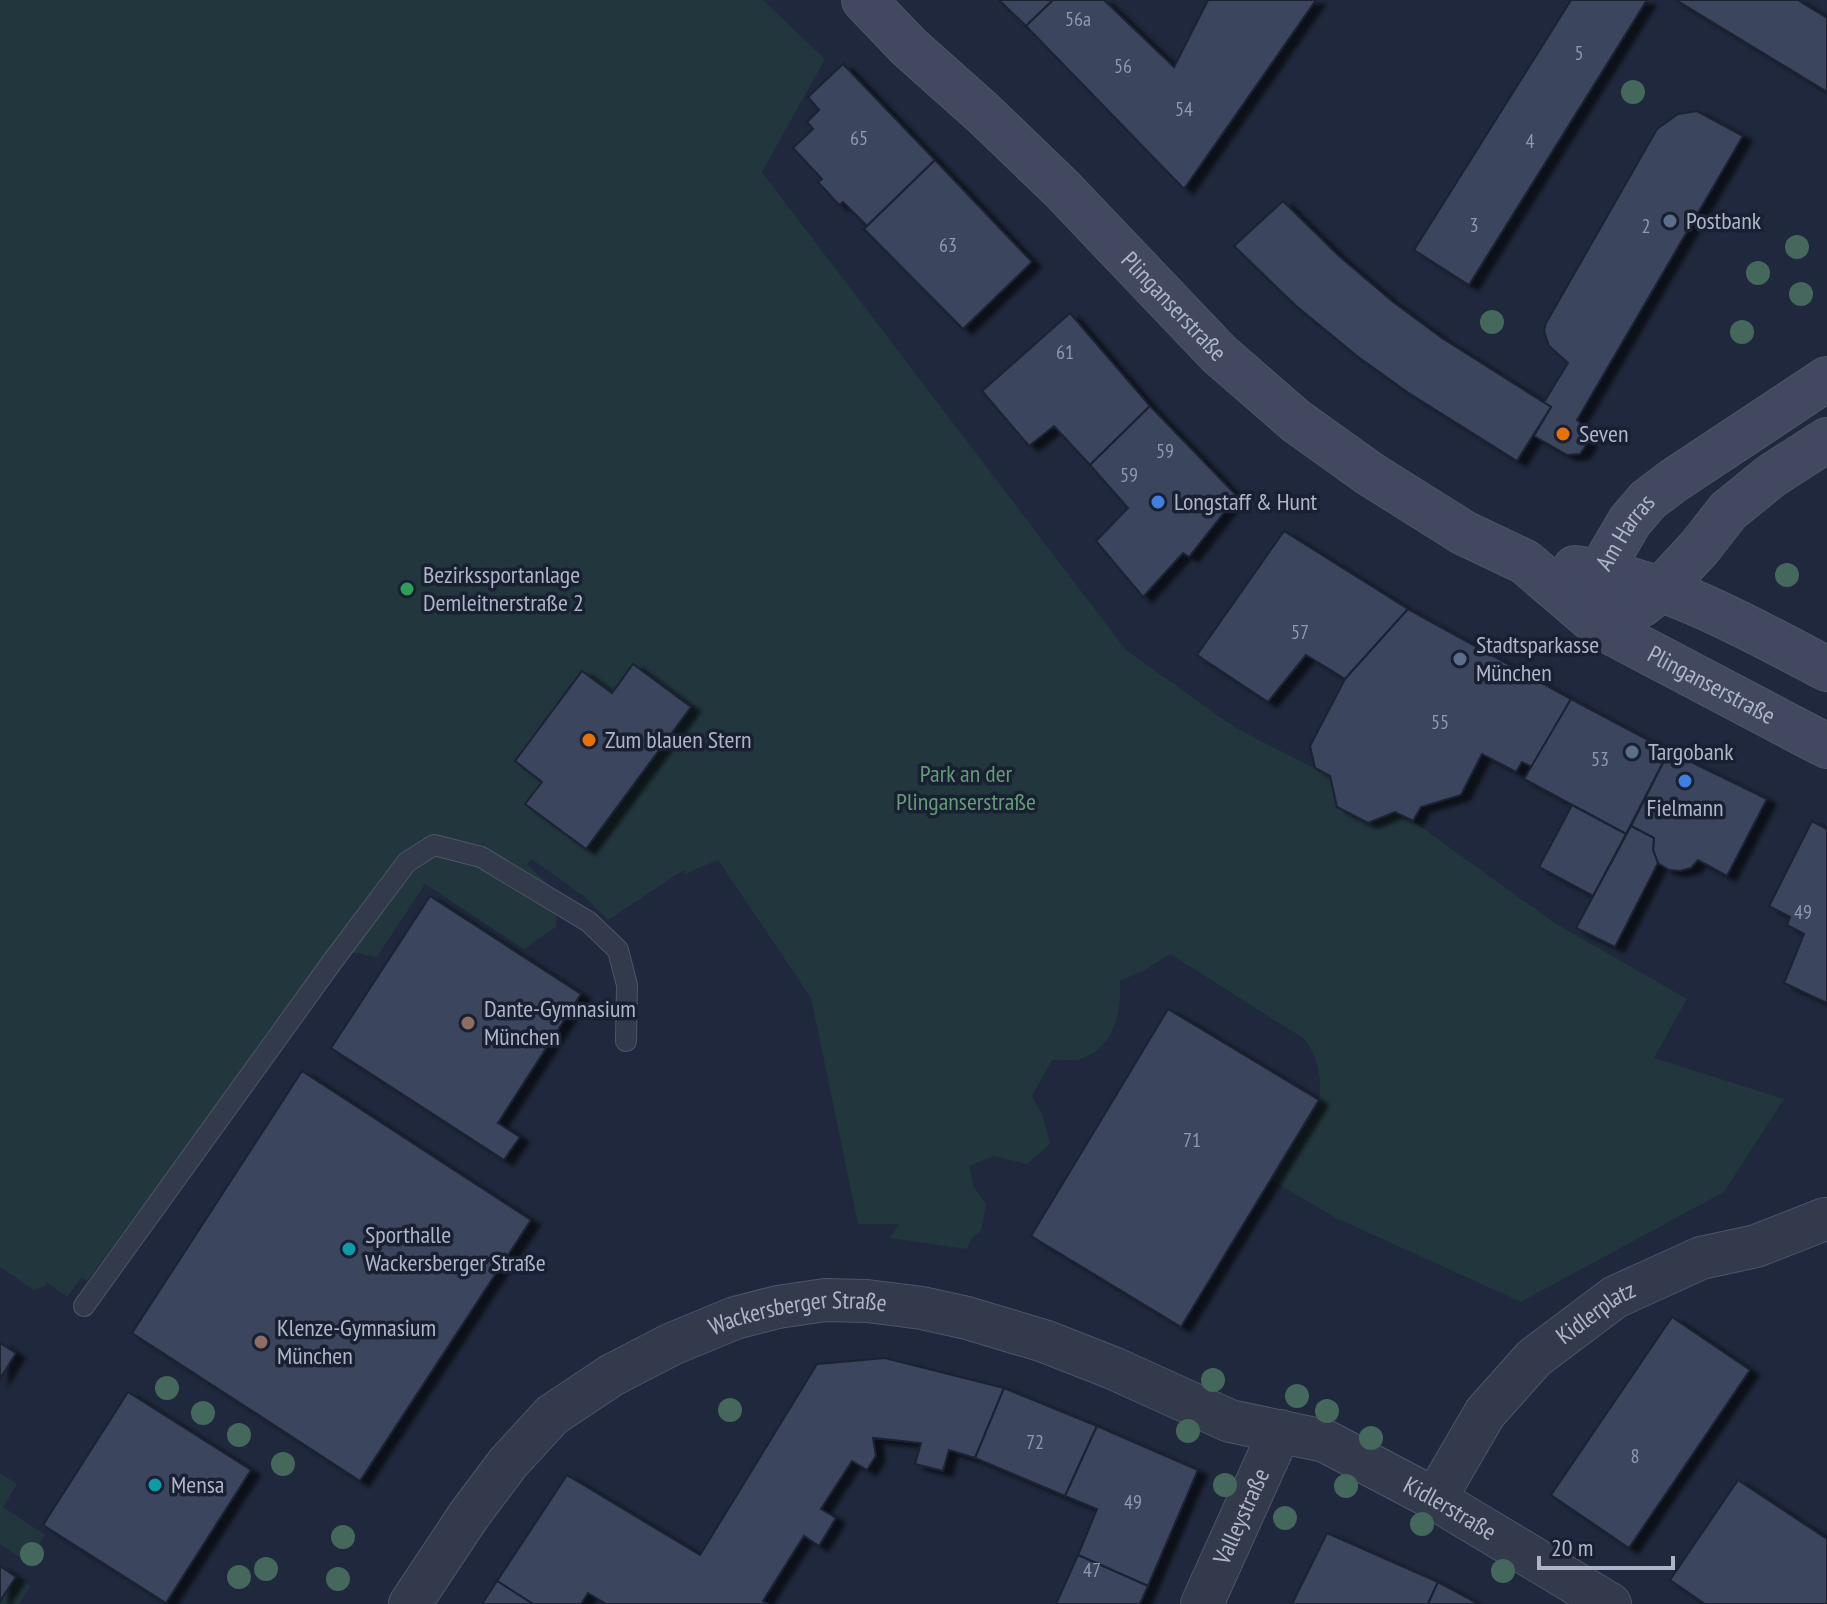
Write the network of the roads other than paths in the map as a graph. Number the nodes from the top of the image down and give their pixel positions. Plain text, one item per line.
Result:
1 (864, 0) edge
2 (1827, 379) edge
3 (1827, 440) edge
4 (1525, 562) junction
5 (1600, 572) junction
6 (1662, 588) junction
7 (1601, 627) junction
8 (1827, 669) edge
9 (1827, 746) edge
10 (626, 1041) dead end
11 (1825, 1219) dead end
12 (84, 1306) dead end
13 (1280, 1431) junction
14 (1435, 1499) junction
15 (410, 1604) edge
16 (1202, 1604) edge
17 (1610, 1604) edge

1 - 4 main road, Plinganserstraße
2 - 5 main road, Am Harras
3 - 6 main road, Am Harras
4 - 5 main road, Plinganserstraße
4 - 7 main road, Plinganserstraße
5 - 6 main road, Plinganserstraße
5 - 7 main road, Am Harras
6 - 7 main road, Am Harras
6 - 8 main road, Plinganserstraße
7 - 9 main road, Plinganserstraße
10 - 12 lane
11 - 14 street, Kidlerplatz
13 - 14 street, Kidlerstraße
13 - 15 street, Wackersberger Straße
13 - 16 street, Valleystraße
14 - 17 street, Kidlerstraße

